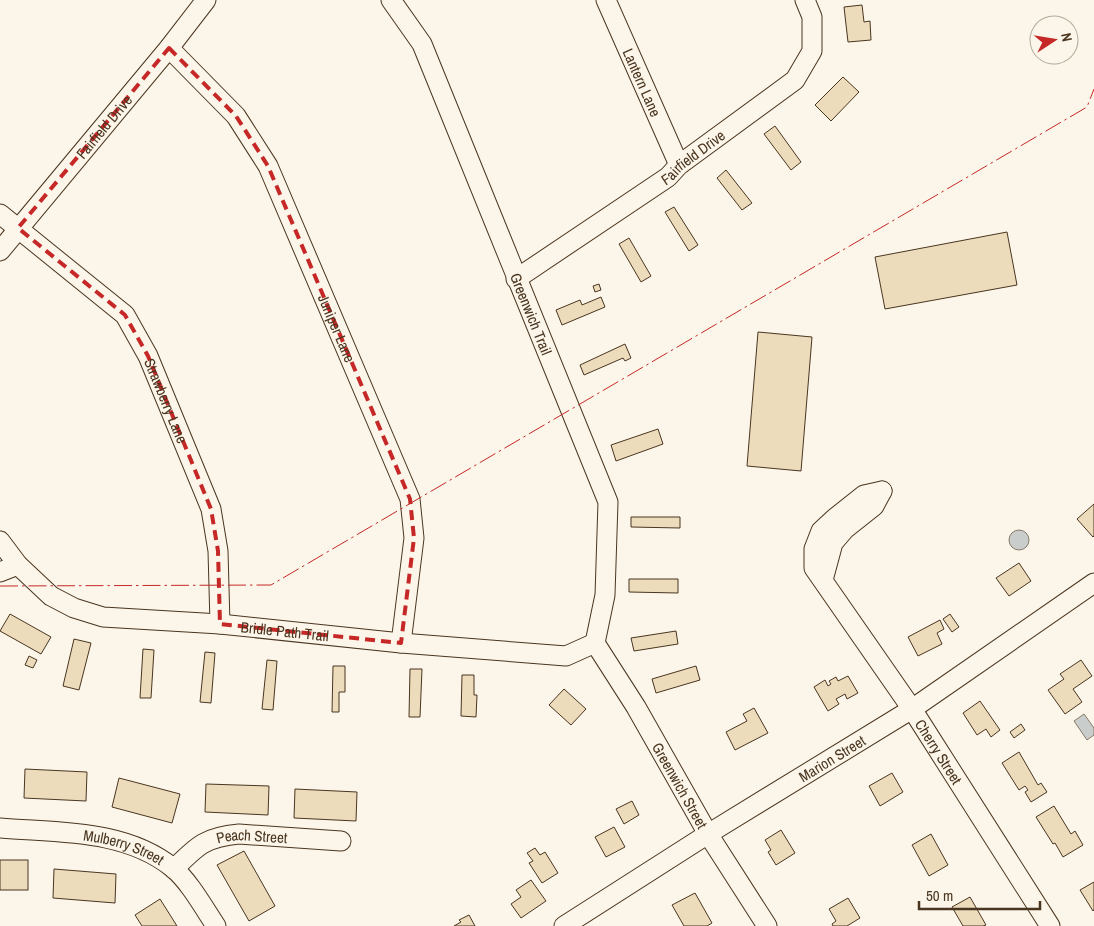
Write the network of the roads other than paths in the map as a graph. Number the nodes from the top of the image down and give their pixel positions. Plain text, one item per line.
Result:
1 (206, 0) edge
2 (391, 0) edge
3 (606, 0) edge
4 (805, 0) edge
5 (169, 48) junction
6 (679, 165) junction
7 (0, 214) edge
8 (18, 228) junction
9 (0, 251) edge
10 (516, 279) junction
11 (0, 541) edge
12 (18, 565) junction
13 (0, 572) edge
14 (823, 580) junction
15 (1094, 583) edge
16 (220, 624) junction
17 (401, 643) junction
18 (595, 643) junction
19 (912, 709) junction
20 (0, 828) edge
21 (708, 834) junction
22 (341, 841) dead end
23 (174, 869) junction
24 (216, 926) edge
25 (564, 926) edge
26 (767, 926) edge
27 (1050, 926) edge

1 - 5 street, Fairfield Drive
2 - 10 street, Greenwich Trail
3 - 6 street, Lantern Lane
4 - 6 street, Fairfield Drive
5 - 8 street, Fairfield Drive
5 - 17 street, Juniper Lane
6 - 10 street, Fairfield Drive
7 - 8 street, Strawberry Lane
8 - 9 street, Fairfield Drive
8 - 16 street, Strawberry Lane
10 - 18 street, Greenwich Trail
11 - 12 street, Bridle Path Trail
12 - 13 street
12 - 16 street, Bridle Path Trail
14 - 14 street, Cherry Street
14 - 19 street, Cherry Street
15 - 19 street, Marion Street
16 - 17 street, Bridle Path Trail
17 - 18 street, Bridle Path Trail
18 - 21 street, Greenwich Street
19 - 21 street, Marion Street
19 - 27 street, Cherry Street
20 - 23 street, Mulberry Street
21 - 25 street, Marion Street
21 - 26 street, Greenwich Street
22 - 23 street, Peach Street
23 - 24 street, Mulberry Street

